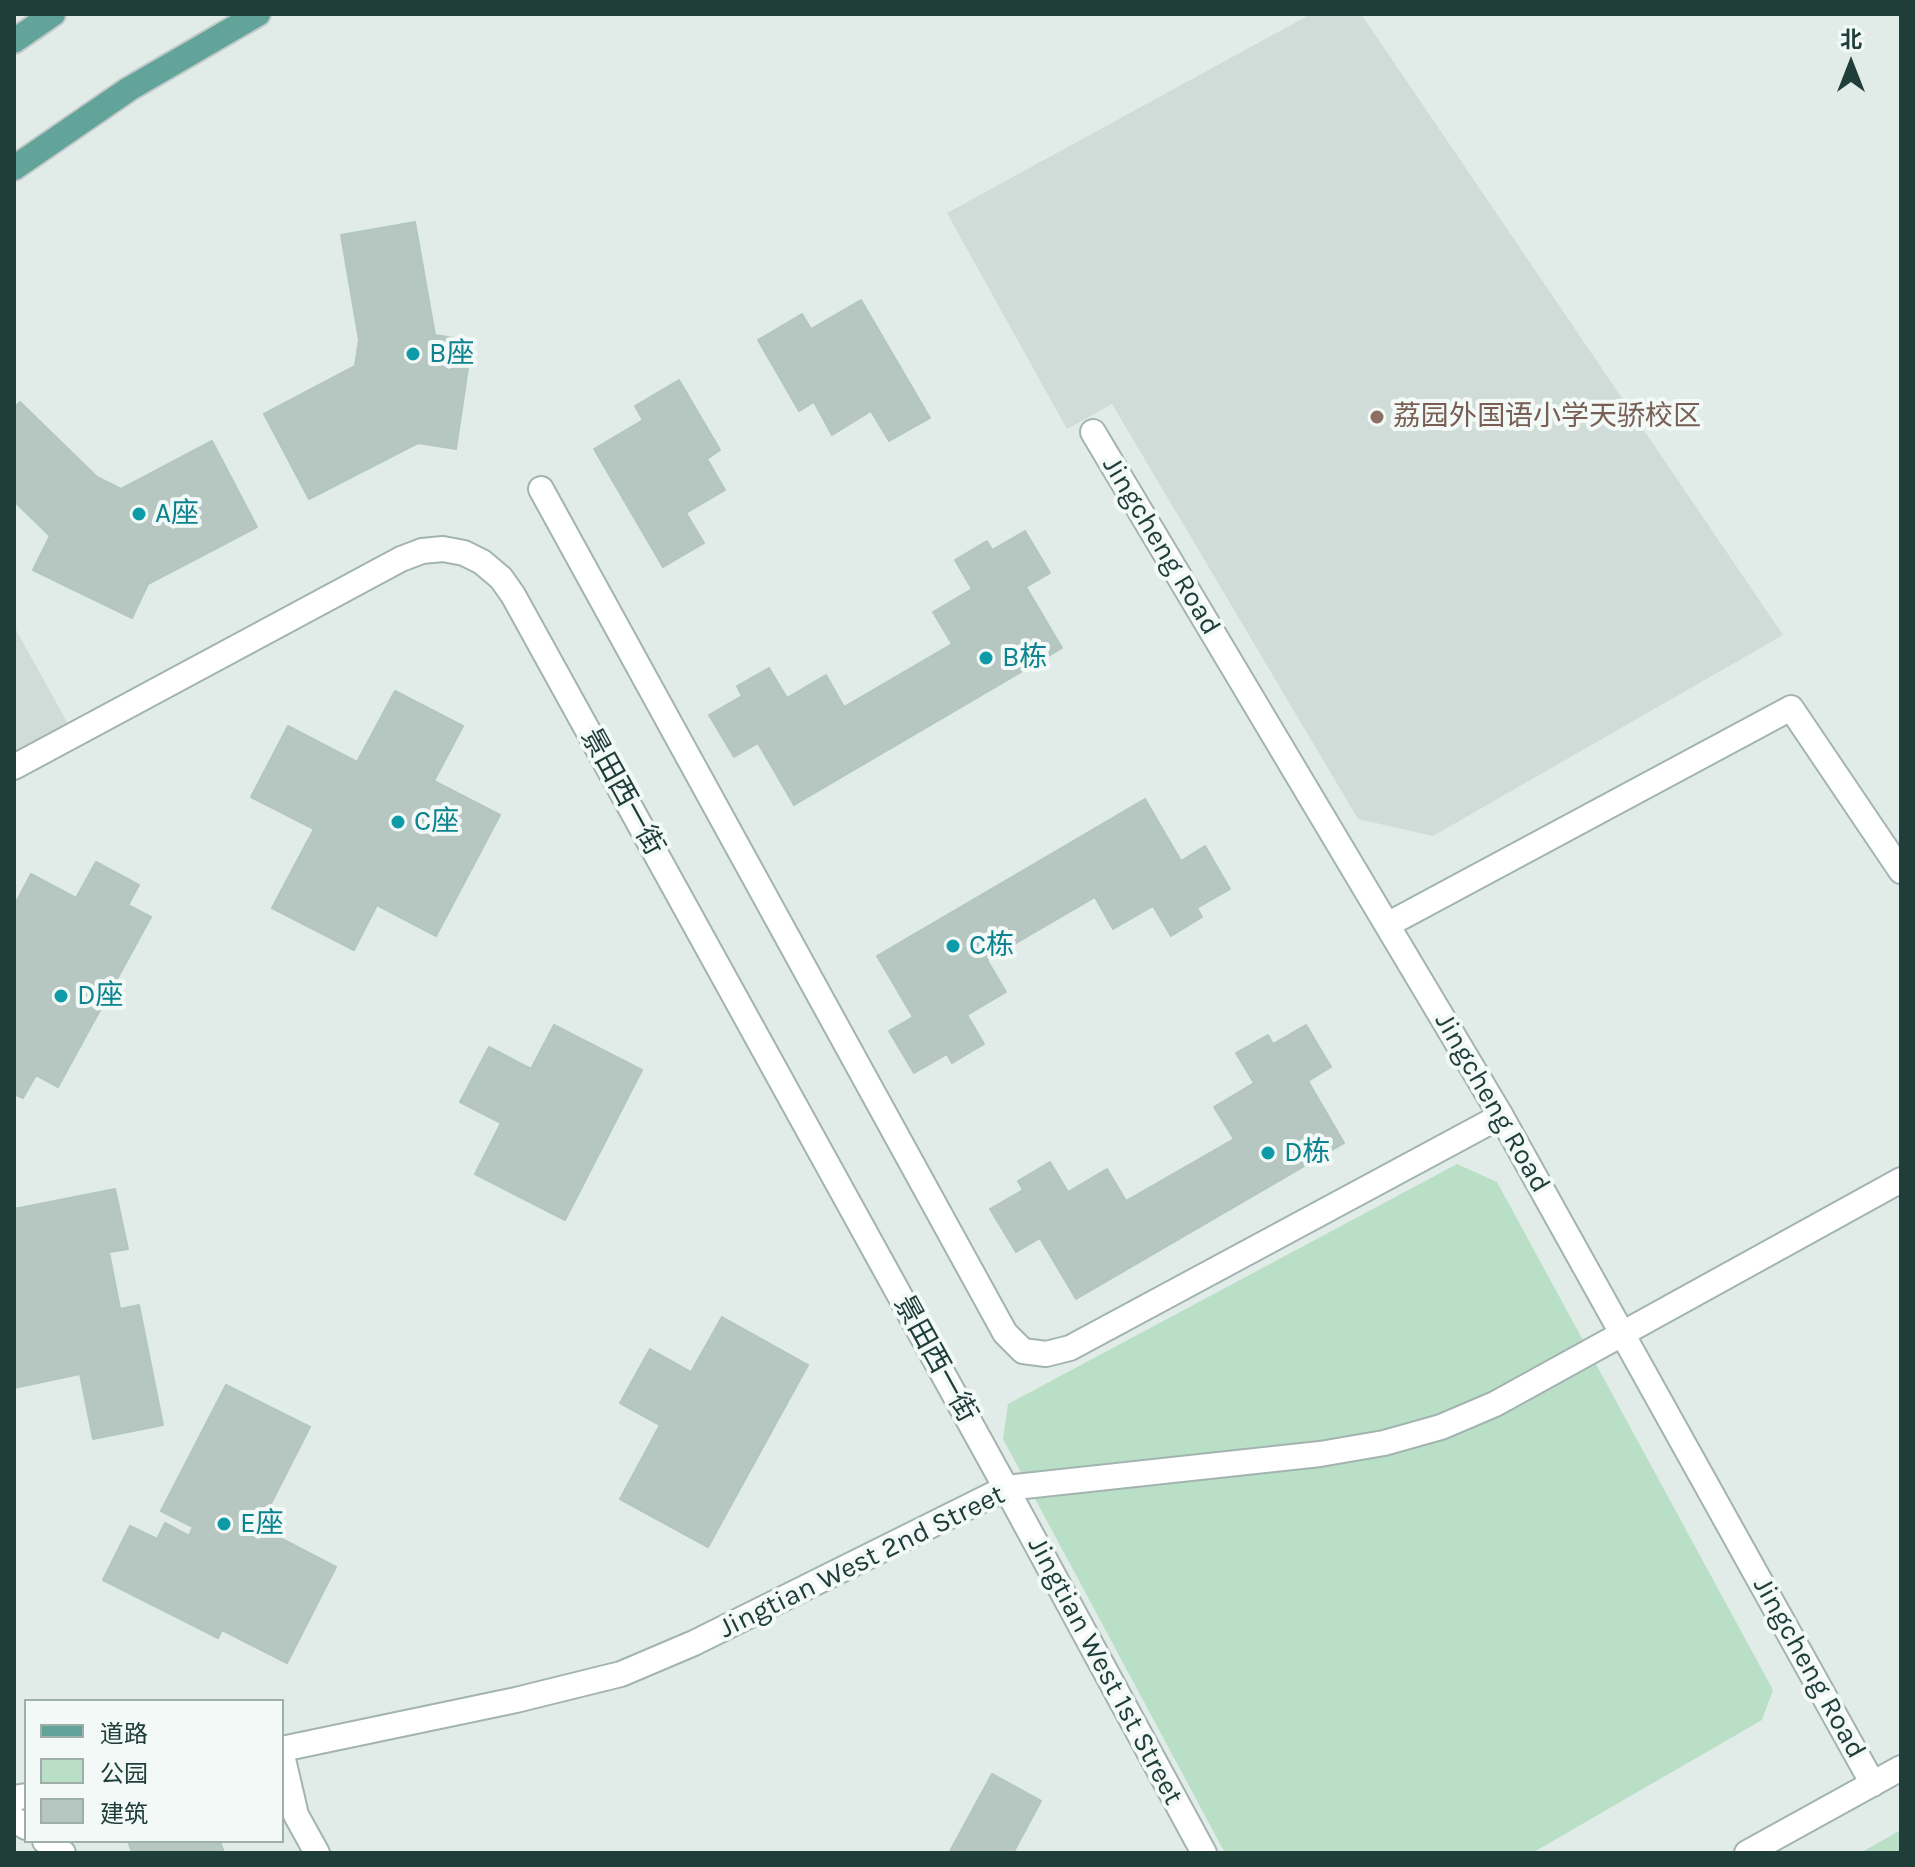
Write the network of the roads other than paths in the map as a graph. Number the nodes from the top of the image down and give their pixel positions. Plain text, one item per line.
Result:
1 (53, 14) edge
2 (258, 14) edge
3 (14, 41) edge
4 (14, 168) edge
5 (1093, 432) dead end
6 (541, 489) dead end
7 (14, 767) edge
8 (1901, 871) edge
9 (1387, 925) junction
10 (1501, 1116) junction
11 (1901, 1180) edge
12 (1622, 1333) junction
13 (1006, 1488) junction
14 (284, 1752) edge
15 (284, 1761) edge
16 (1901, 1768) edge
17 (1873, 1784) junction
18 (317, 1853) edge
19 (1204, 1853) edge
20 (1747, 1853) edge

1 - 3 main road
2 - 4 main road
5 - 9 street, Jingcheng Road
6 - 10 street
7 - 13 street, 景田西一街
8 - 9 street
9 - 10 street, Jingcheng Road
10 - 12 street, Jingcheng Road
11 - 12 street, Jingtian West 2nd Street
12 - 13 street, Jingtian West 2nd Street
12 - 17 street, Jingcheng Road
13 - 14 street, Jingtian West 2nd Street
13 - 19 street, Jingtian West 1st Street
15 - 18 street
16 - 17 street
17 - 20 street

